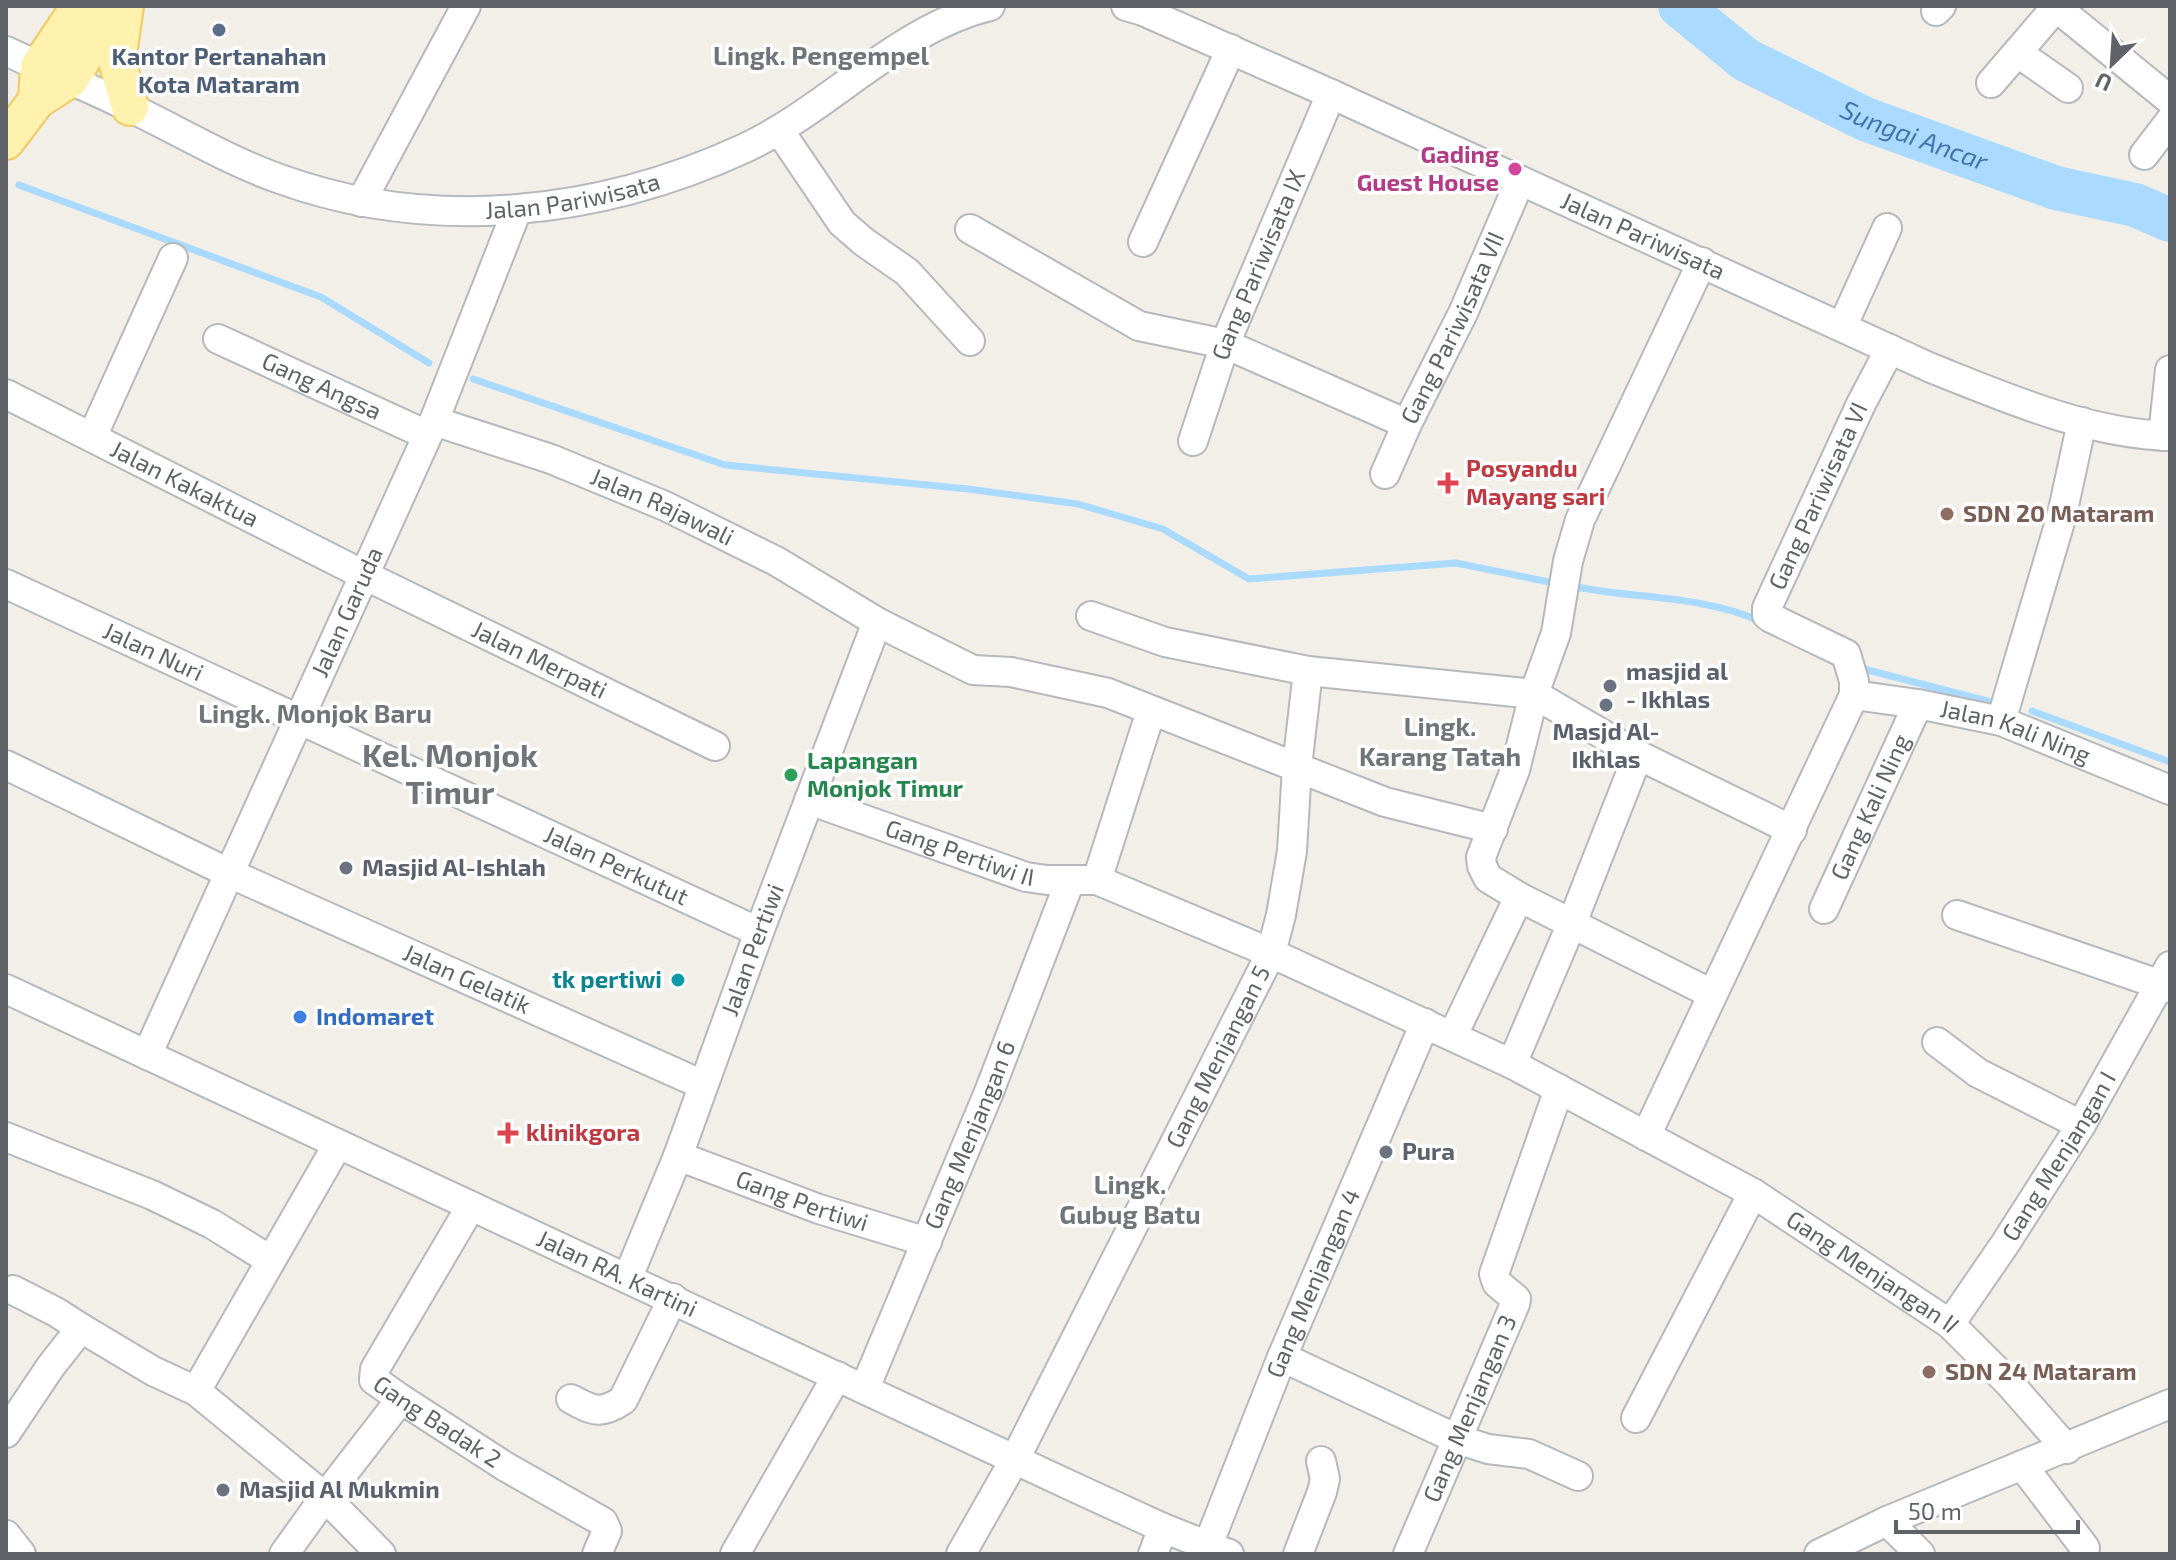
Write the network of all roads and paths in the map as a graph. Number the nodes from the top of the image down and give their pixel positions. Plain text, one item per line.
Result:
1 (80, 6) edge
2 (116, 6) edge
3 (125, 6) edge
4 (466, 6) edge
5 (990, 6) edge
6 (1126, 6) edge
7 (2056, 7) edge
8 (941, 13) edge
9 (1231, 49) junction
10 (6, 51) edge
11 (2018, 53) junction
12 (49, 82) junction
13 (1991, 83) dead end
14 (2068, 88) dead end
15 (1331, 94) junction
16 (2170, 100) edge
17 (130, 107) junction
18 (2170, 121) edge
19 (779, 130) junction
20 (6, 141) edge
21 (2144, 155) dead end
22 (1520, 181) junction
23 (361, 202) junction
24 (517, 210) junction
25 (1887, 228) dead end
26 (970, 229) dead end
27 (1143, 242) dead end
28 (173, 258) dead end
29 (1702, 262) junction
30 (1843, 325) junction
31 (218, 339) dead end
32 (970, 341) dead end
33 (1225, 344) junction
34 (1890, 349) junction
35 (2170, 370) edge
36 (6, 394) edge
37 (2082, 422) junction
38 (1407, 424) junction
39 (430, 428) junction
40 (2166, 436) edge
41 (92, 437) junction
42 (1193, 441) dead end
43 (1385, 474) dead end
44 (364, 575) junction
45 (6, 584) edge
46 (1091, 616) dead end
47 (877, 622) junction
48 (1308, 671) junction
49 (1852, 678) junction
50 (1534, 694) junction
51 (1918, 704) junction
52 (1151, 711) junction
53 (298, 721) junction
54 (2001, 721) junction
55 (715, 746) dead end
56 (1638, 755) junction
57 (6, 765) edge
58 (1297, 767) junction
59 (2170, 790) edge
60 (809, 800) junction
61 (1493, 829) junction
62 (1792, 830) junction
63 (229, 873) junction
64 (1083, 880) junction
65 (1519, 897) junction
66 (1824, 909) dead end
67 (1957, 915) dead end
68 (1572, 923) junction
69 (759, 932) junction
70 (1271, 953) junction
71 (2167, 979) edge
72 (6, 989) edge
73 (1712, 994) junction
74 (1425, 1023) junction
75 (1453, 1035) junction
76 (1937, 1042) dead end
77 (147, 1055) junction
78 (1512, 1064) junction
79 (703, 1085) junction
80 (1559, 1089) junction
81 (2081, 1125) junction
82 (1646, 1136) junction
83 (6, 1137) edge
84 (338, 1144) junction
85 (678, 1156) junction
86 (1753, 1193) junction
87 (471, 1206) junction
88 (927, 1242) junction
89 (270, 1260) junction
90 (628, 1277) junction
91 (13, 1290) dead end
92 (673, 1298) junction
93 (1950, 1324) junction
94 (81, 1328) junction
95 (1282, 1357) junction
96 (837, 1376) junction
97 (865, 1388) junction
98 (196, 1391) junction
99 (401, 1399) junction
100 (571, 1399) dead end
101 (2170, 1404) edge
102 (1636, 1418) dead end
103 (6, 1433) edge
104 (1457, 1439) junction
105 (2067, 1449) junction
106 (1015, 1459) junction
107 (1321, 1461) dead end
108 (2022, 1465) junction
109 (1578, 1476) dead end
110 (325, 1497) junction
111 (1887, 1521) junction
112 (1158, 1541) edge
113 (2085, 1548) dead end
114 (1219, 1549) edge
115 (284, 1554) edge
116 (381, 1554) edge
117 (597, 1554) edge
118 (735, 1554) edge
119 (961, 1554) edge
120 (1298, 1554) edge
121 (1408, 1554) edge
122 (1819, 1554) edge
123 (1920, 1554) edge

1 - 12 main road
2 - 12 main road
3 - 17 main road
4 - 23 street
5 - 8 street, Jalan Pariwisata
6 - 9 street, Jalan Pariwisata
7 - 11 street
7 - 16 street
8 - 19 street, Jalan Pariwisata
9 - 15 street, Jalan Pariwisata
9 - 27 street
10 - 12 street, Jalan Pariwisata
11 - 13 street
11 - 14 street
12 - 17 street, Jalan Pariwisata
12 - 20 main road
15 - 22 street, Jalan Pariwisata
15 - 33 street, Gang Pariwisata IX
17 - 23 street, Jalan Pariwisata
18 - 21 street
19 - 24 street, Jalan Pariwisata
19 - 32 street
22 - 29 street, Jalan Pariwisata
22 - 38 street, Gang Pariwisata VII
23 - 24 street, Jalan Pariwisata
24 - 39 street, Jalan Garuda
25 - 30 street
26 - 33 street, Gang Pariwisata VII
28 - 41 street
29 - 30 street, Jalan Pariwisata
29 - 50 street
30 - 34 street, Jalan Pariwisata
31 - 39 street, Gang Angsa
33 - 38 street, Gang Pariwisata VII
33 - 42 street, Gang Pariwisata IX
34 - 37 street, Jalan Pariwisata
34 - 49 street, Gang Pariwisata VI
35 - 40 street
36 - 41 street, Jalan Kakaktua
37 - 40 street, Jalan Pariwisata
37 - 54 street
38 - 43 street
39 - 44 street, Jalan Garuda
39 - 47 street, Jalan Rajawali
41 - 44 street, Jalan Kakaktua
44 - 53 street, Jalan Garuda
44 - 55 street, Jalan Merpati
45 - 53 street, Jalan Nuri
46 - 48 street
47 - 52 street, Jalan Rajawali
47 - 60 street, Jalan Pertiwi
48 - 50 street
48 - 58 street, Gang Menjangan 5
49 - 51 street, Jalan Kali Ning
49 - 62 street
50 - 56 street
50 - 61 street
51 - 54 street, Jalan Kali Ning
51 - 66 street, Gang Kali Ning
52 - 58 street, Jalan Rajawali
52 - 64 street, Gang Menjangan 6
53 - 63 street, Jalan Garuda
53 - 69 street, Jalan Perkutut
54 - 59 street, Jalan Kali Ning
56 - 62 street
56 - 68 street
57 - 63 street, Jalan Gelatik
58 - 61 street, Jalan Rajawali
58 - 70 street, Gang Menjangan 5
60 - 64 street, Gang Pertiwi II
60 - 69 street, Jalan Pertiwi
61 - 65 street
62 - 73 street
63 - 77 street, Jalan Garuda
63 - 79 street, Jalan Gelatik
64 - 70 street, Gang Pertiwi II
64 - 88 street, Gang Menjangan 6
65 - 68 street
65 - 75 street
67 - 71 street
68 - 73 street
68 - 78 street
69 - 79 street, Jalan Pertiwi
70 - 74 street, Gang Menjangan II
70 - 106 street, Gang Menjangan 5
71 - 81 street, Gang Menjangan I
72 - 77 street, Jalan RA. Kartini
73 - 82 street
74 - 75 street, Gang Menjangan II
74 - 95 street, Gang Menjangan 4
75 - 78 street, Gang Menjangan II
76 - 81 street
77 - 84 street, Jalan RA. Kartini
78 - 80 street, Gang Menjangan II
79 - 85 street, Jalan Pertiwi
80 - 82 street, Gang Menjangan II
80 - 104 street, Gang Menjangan 3
81 - 93 street, Gang Menjangan I
82 - 86 street, Gang Menjangan II
83 - 89 street
84 - 87 street, Jalan RA. Kartini
84 - 89 street
85 - 88 street, Gang Pertiwi
85 - 90 street, Jalan Pertiwi
86 - 93 street, Gang Menjangan II
86 - 102 street
87 - 90 street, Jalan RA. Kartini
87 - 99 street, Gang Badak 2
88 - 97 street, Gang Menjangan 6
89 - 98 street
90 - 92 street, Jalan RA. Kartini
91 - 94 street
92 - 96 street, Jalan RA. Kartini
92 - 100 street
93 - 105 street, Gang Menjangan II
94 - 98 street
94 - 103 street
95 - 104 street
95 - 114 street, Gang Menjangan 4
96 - 97 street, Jalan RA. Kartini
96 - 118 street
97 - 106 street, Jalan RA. Kartini
98 - 110 street
99 - 110 street
99 - 117 street, Gang Badak 2
101 - 105 street
104 - 109 street
104 - 121 street, Gang Menjangan 3
105 - 108 street
106 - 112 street, Jalan RA. Kartini
106 - 119 street, Gang Menjangan 5
107 - 120 street
108 - 111 street
108 - 113 street
110 - 115 street
110 - 116 street
111 - 122 street
111 - 123 street
112 - 114 street, Jalan RA. Kartini

